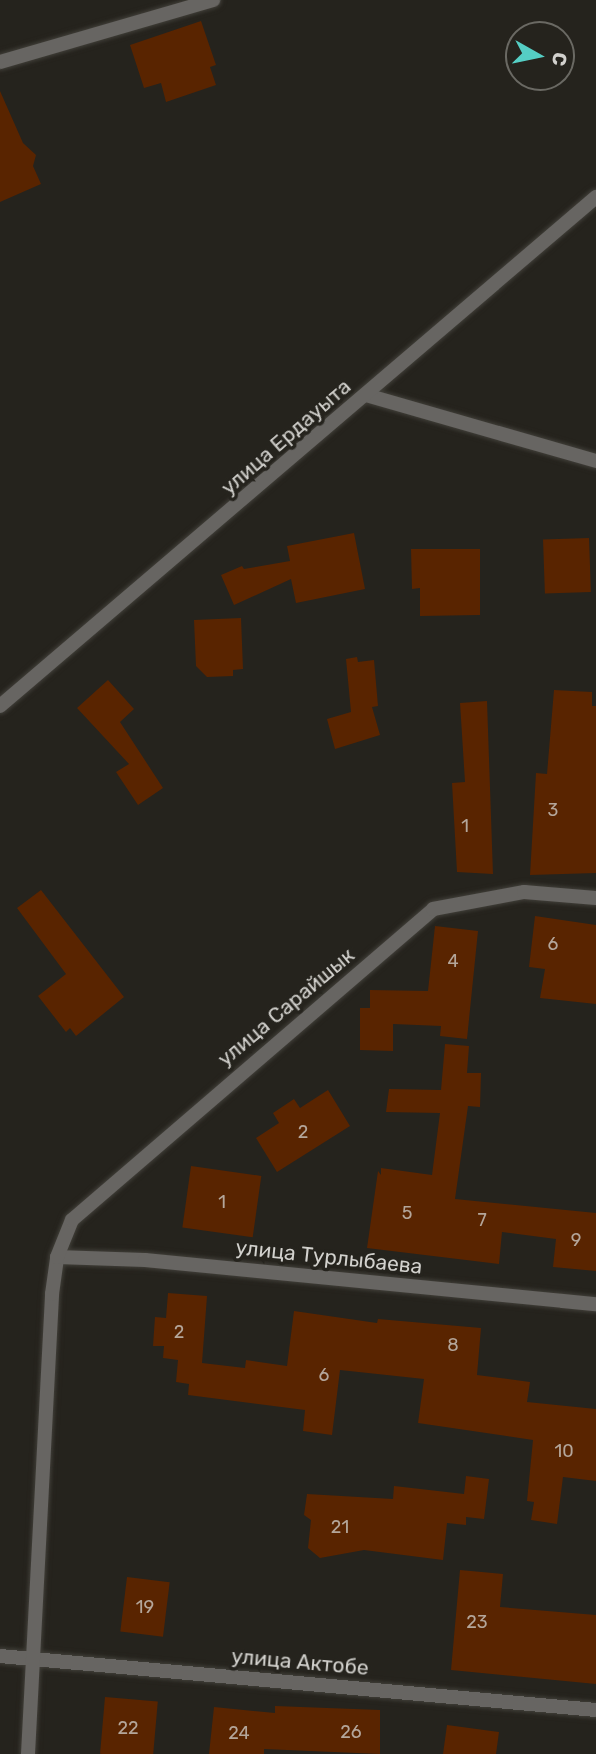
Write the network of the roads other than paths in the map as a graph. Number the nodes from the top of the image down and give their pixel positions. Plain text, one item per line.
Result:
1 (213, 0) edge
2 (0, 62) edge
3 (596, 197) edge
4 (366, 396) junction
5 (596, 461) edge
6 (0, 706) edge
7 (596, 898) edge
8 (57, 1257) junction
9 (596, 1304) edge
10 (0, 1656) edge
11 (32, 1658) junction
12 (596, 1710) edge
13 (28, 1754) edge

1 - 2 street
3 - 4 street, улица Ердауыта
4 - 5 street
4 - 6 street, улица Ердауыта
7 - 8 street, улица Сарайшык
8 - 9 street, улица Турлыбаева
8 - 11 street, улица Сарайшык
10 - 11 street, улица Актобе
11 - 12 street, улица Актобе
11 - 13 street, улица Сарайшык

